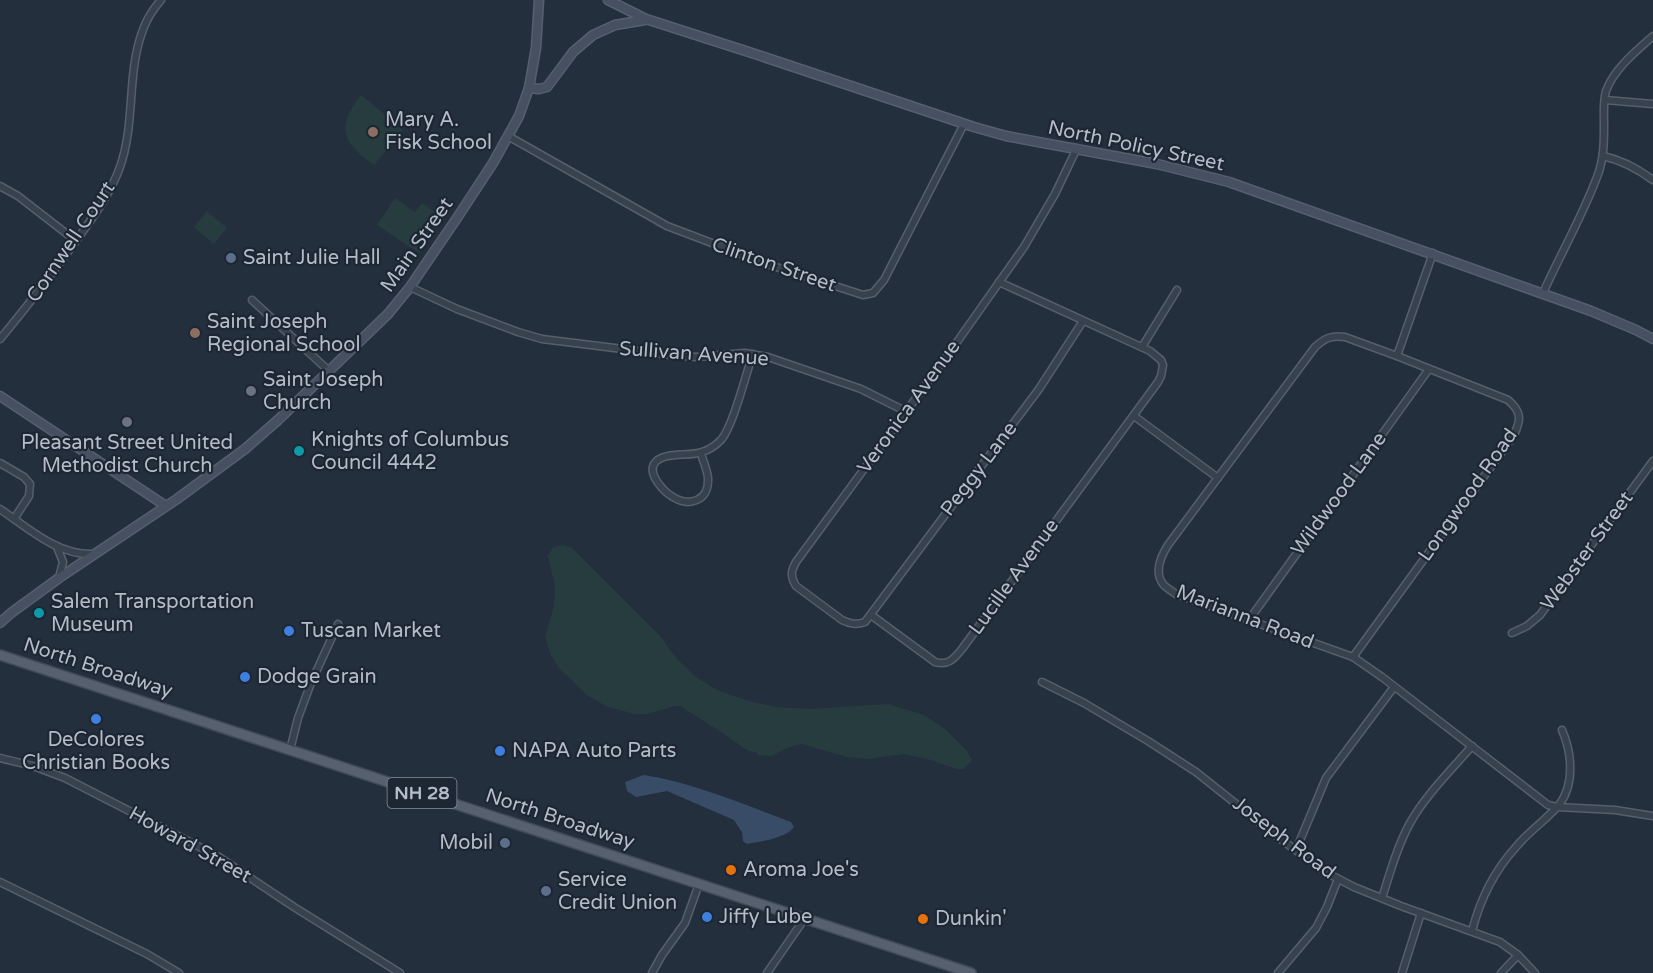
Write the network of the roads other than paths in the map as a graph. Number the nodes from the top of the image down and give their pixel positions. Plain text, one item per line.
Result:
1 (161, 0) edge
2 (539, 0) edge
3 (608, 0) edge
4 (646, 20) junction
5 (1653, 36) edge
6 (529, 88) junction
7 (1605, 100) junction
8 (1653, 104) edge
9 (964, 124) junction
10 (508, 136) junction
11 (1077, 148) junction
12 (1603, 156) junction
13 (1653, 180) edge
14 (0, 186) edge
15 (76, 241) junction
16 (1433, 253) junction
17 (999, 282) junction
18 (410, 287) junction
19 (1177, 291) dead end
20 (1543, 294) junction
21 (252, 300) dead end
22 (1083, 321) junction
23 (0, 339) edge
24 (1653, 339) edge
25 (1142, 347) junction
26 (753, 354) junction
27 (1397, 356) junction
28 (1429, 369) junction
29 (329, 371) junction
30 (0, 396) edge
31 (906, 412) junction
32 (1134, 416) junction
33 (701, 453) junction
34 (1653, 461) edge
35 (0, 463) edge
36 (1218, 478) junction
37 (166, 506) junction
38 (0, 509) edge
39 (14, 519) junction
40 (56, 546) junction
41 (94, 554) junction
42 (59, 578) junction
43 (871, 615) junction
44 (1249, 620) junction
45 (0, 623) edge
46 (338, 624) dead end
47 (1512, 633) dead end
48 (0, 655) edge
49 (1353, 657) junction
50 (1042, 682) dead end
51 (1394, 687) junction
52 (1562, 730) dead end
53 (1472, 746) junction
54 (290, 750) junction
55 (0, 758) edge
56 (1557, 807) junction
57 (1653, 816) edge
58 (1296, 850) junction
59 (1338, 879) junction
60 (0, 882) edge
61 (699, 884) junction
62 (1382, 898) junction
63 (1421, 913) junction
64 (805, 918) junction
65 (1472, 931) junction
66 (1518, 955) junction
67 (179, 973) edge
68 (400, 973) edge
69 (652, 973) edge
70 (767, 973) edge
71 (971, 973) edge
72 (1278, 973) edge
73 (1402, 973) edge
74 (1501, 973) edge
75 (1535, 973) edge

1 - 15 street, Cornwell Court
2 - 6 street, Main Street
3 - 4 street, North Policy Street
4 - 6 street
4 - 9 street, North Policy Street
5 - 7 street
6 - 10 street, Main Street
7 - 8 street
7 - 12 street
9 - 10 street, Clinton Street
9 - 11 street, North Policy Street
10 - 18 street, Main Street
11 - 16 street, North Policy Street
11 - 17 street, Veronica Avenue
12 - 13 street
12 - 20 street
14 - 15 street
15 - 23 street, Cornwell Court
16 - 20 street, North Policy Street
16 - 27 street
17 - 22 street, Lucille Avenue
17 - 31 street, Veronica Avenue
18 - 26 street, Sullivan Avenue
18 - 29 street, Main Street
19 - 25 street
20 - 24 street, North Policy Street
21 - 29 street
22 - 25 street, Lucille Avenue
22 - 43 street, Peggy Lane
25 - 32 street, Lucille Avenue
26 - 31 street, Sullivan Avenue
26 - 33 street
27 - 28 street, Longwood Road
27 - 36 street, Marianna Road
28 - 44 street, Wildwood Lane
28 - 49 street, Longwood Road
29 - 37 street, Main Street
30 - 37 street
31 - 43 street, Veronica Avenue
32 - 36 street
32 - 43 street, Lucille Avenue
33 - 33 street
34 - 47 street, Webster Street
35 - 39 street
36 - 44 street, Marianna Road
37 - 41 street, Main Street
38 - 39 street
39 - 40 street
40 - 41 street
40 - 42 street
41 - 42 street, Main Street
42 - 45 street, Main Street
44 - 49 street, Marianna Road
46 - 54 street
48 - 54 main road, North Broadway / NH 28
49 - 51 street, Marianna Road
50 - 58 street, Joseph Road
51 - 53 street, Marianna Road
51 - 58 street
52 - 56 street
53 - 56 street, Marianna Road
53 - 62 street
54 - 61 main road, North Broadway / NH 28
55 - 68 street, Howard Street
56 - 57 street, Marianna Road
56 - 65 street
58 - 59 street, Joseph Road
59 - 62 street, Joseph Road
59 - 72 street
60 - 67 street
61 - 64 main road, North Broadway / NH 28
61 - 69 street
62 - 63 street, Joseph Road
63 - 65 street, Joseph Road
63 - 73 street
64 - 70 street
64 - 71 main road, North Broadway / NH 28
65 - 66 street, Joseph Road
66 - 74 street
66 - 75 street, Joseph Road

